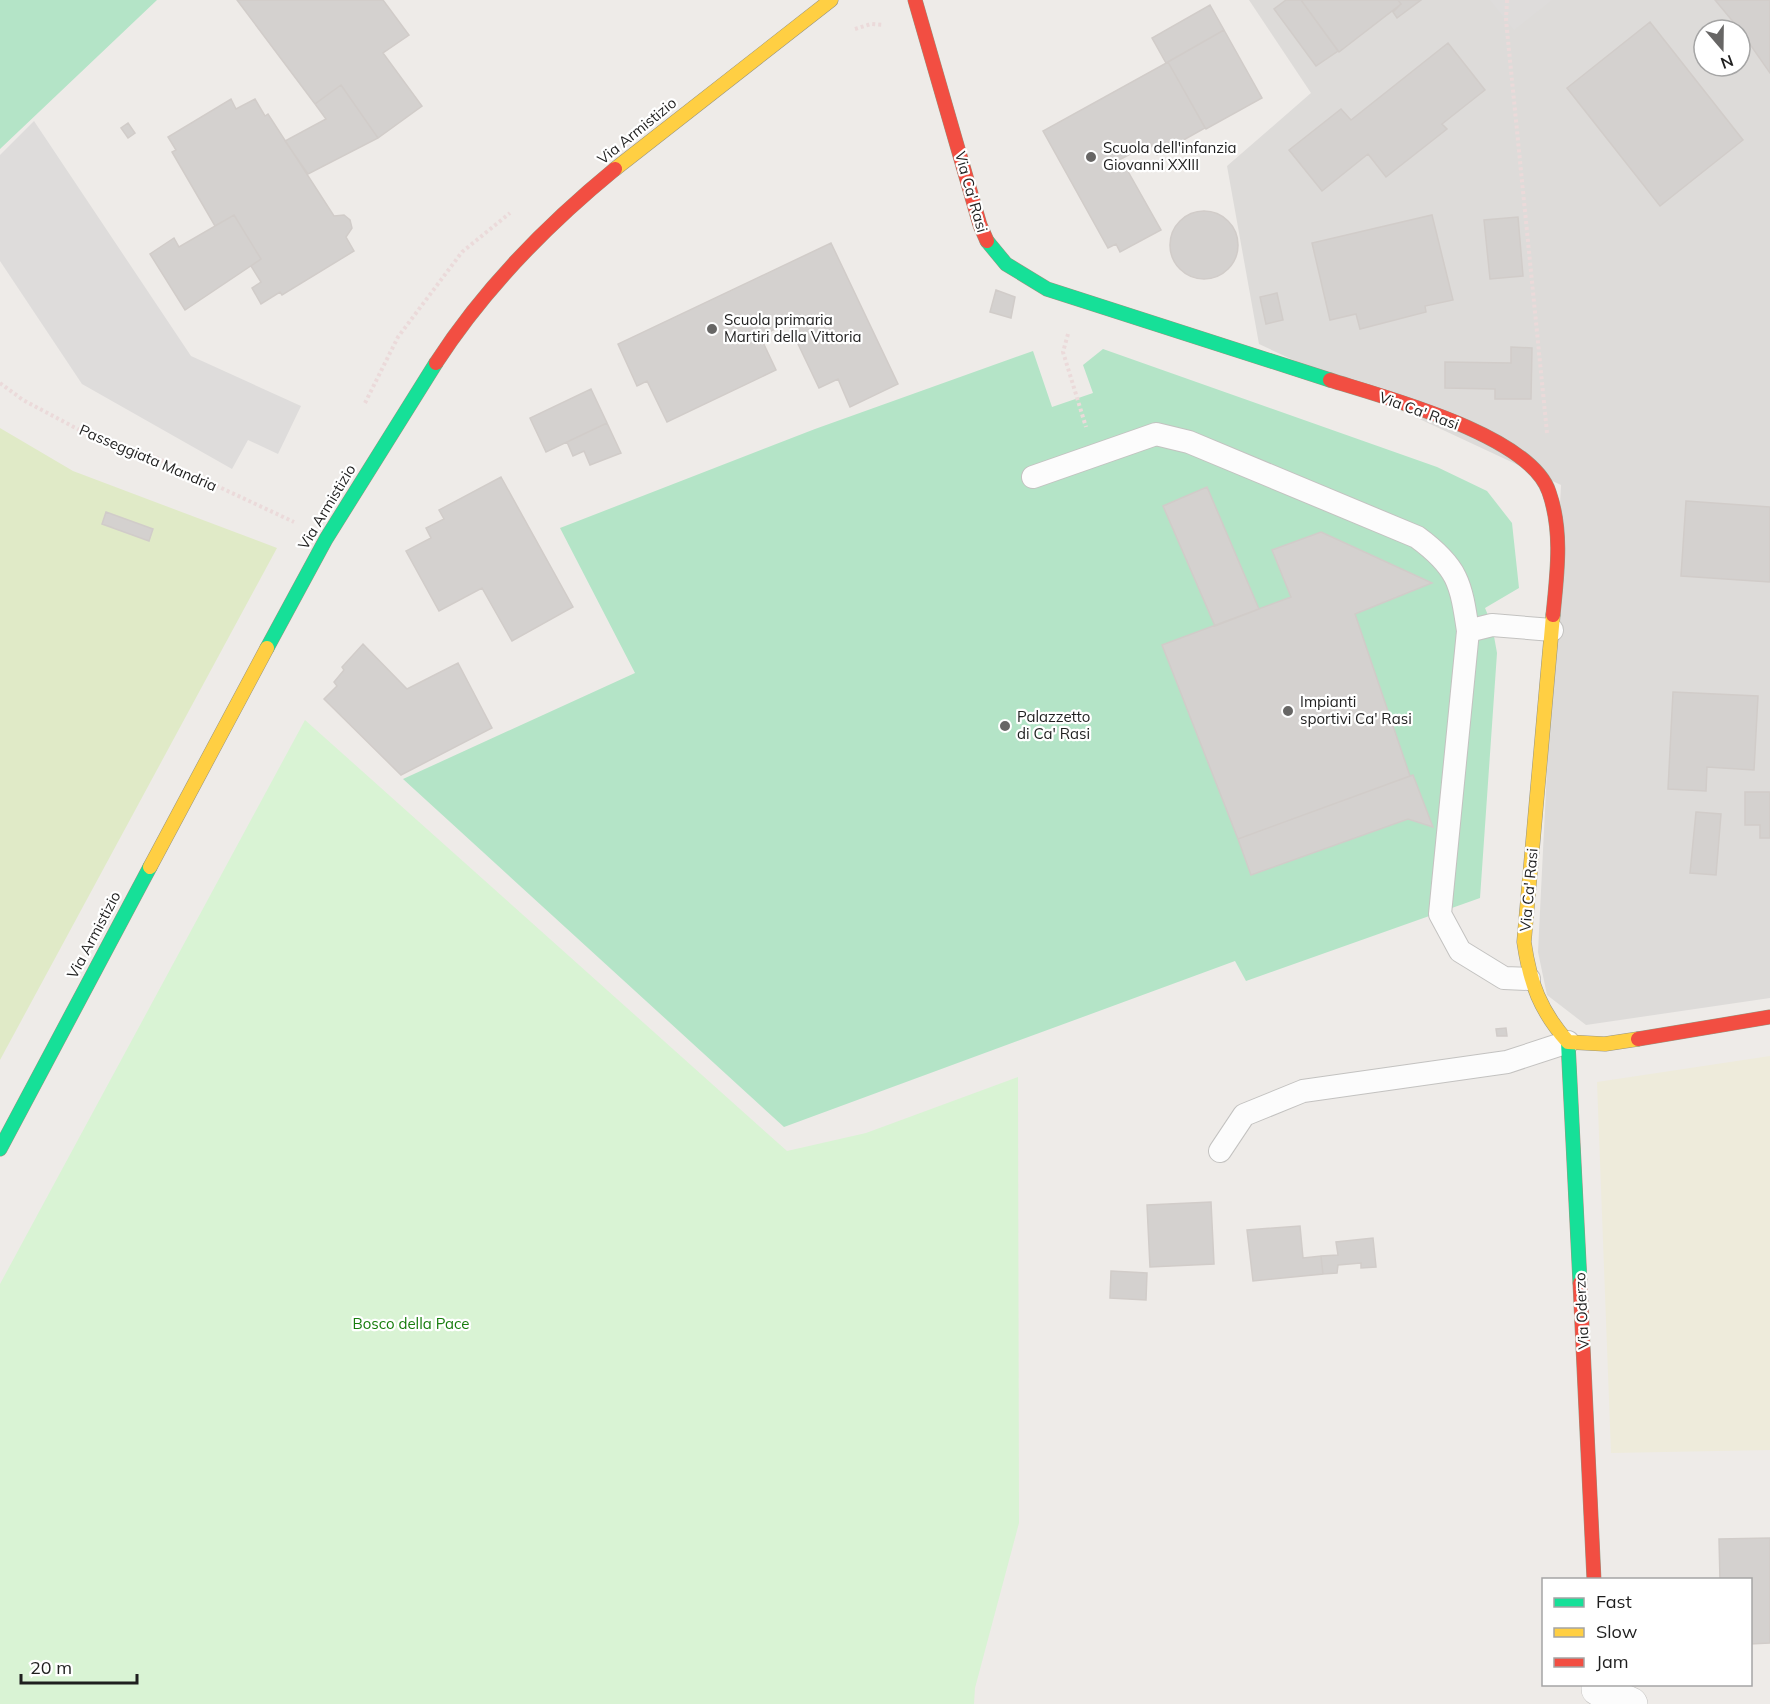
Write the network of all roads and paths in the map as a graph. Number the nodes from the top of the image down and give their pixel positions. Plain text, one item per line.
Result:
1 (831, 0) edge
2 (915, 0) edge
3 (1507, 0) edge
4 (1076, 298) junction
5 (0, 383) edge
6 (1095, 455) junction
7 (1530, 465) junction
8 (1033, 477) dead end
9 (300, 525) dead end
10 (1552, 630) junction
11 (1468, 631) junction
12 (1529, 979) junction
13 (1770, 1017) edge
14 (1568, 1042) junction
15 (0, 1149) edge
16 (1220, 1151) dead end
17 (1594, 1578) edge
18 (1591, 1692) edge
19 (1631, 1704) edge

1 - 15 street, Via Armistizio
2 - 4 street, Via Ca' Rasi
3 - 7 path
4 - 6 path
4 - 7 street, Via Ca' Rasi
5 - 9 path, Passeggiata Mandria
6 - 8 lane
6 - 11 lane
7 - 10 street, Via Ca' Rasi
10 - 11 lane
10 - 12 street, Via Ca' Rasi
11 - 12 lane
12 - 14 street, Via Ca' Rasi
13 - 14 street
14 - 16 lane
14 - 17 street, Via Oderzo
18 - 19 street

